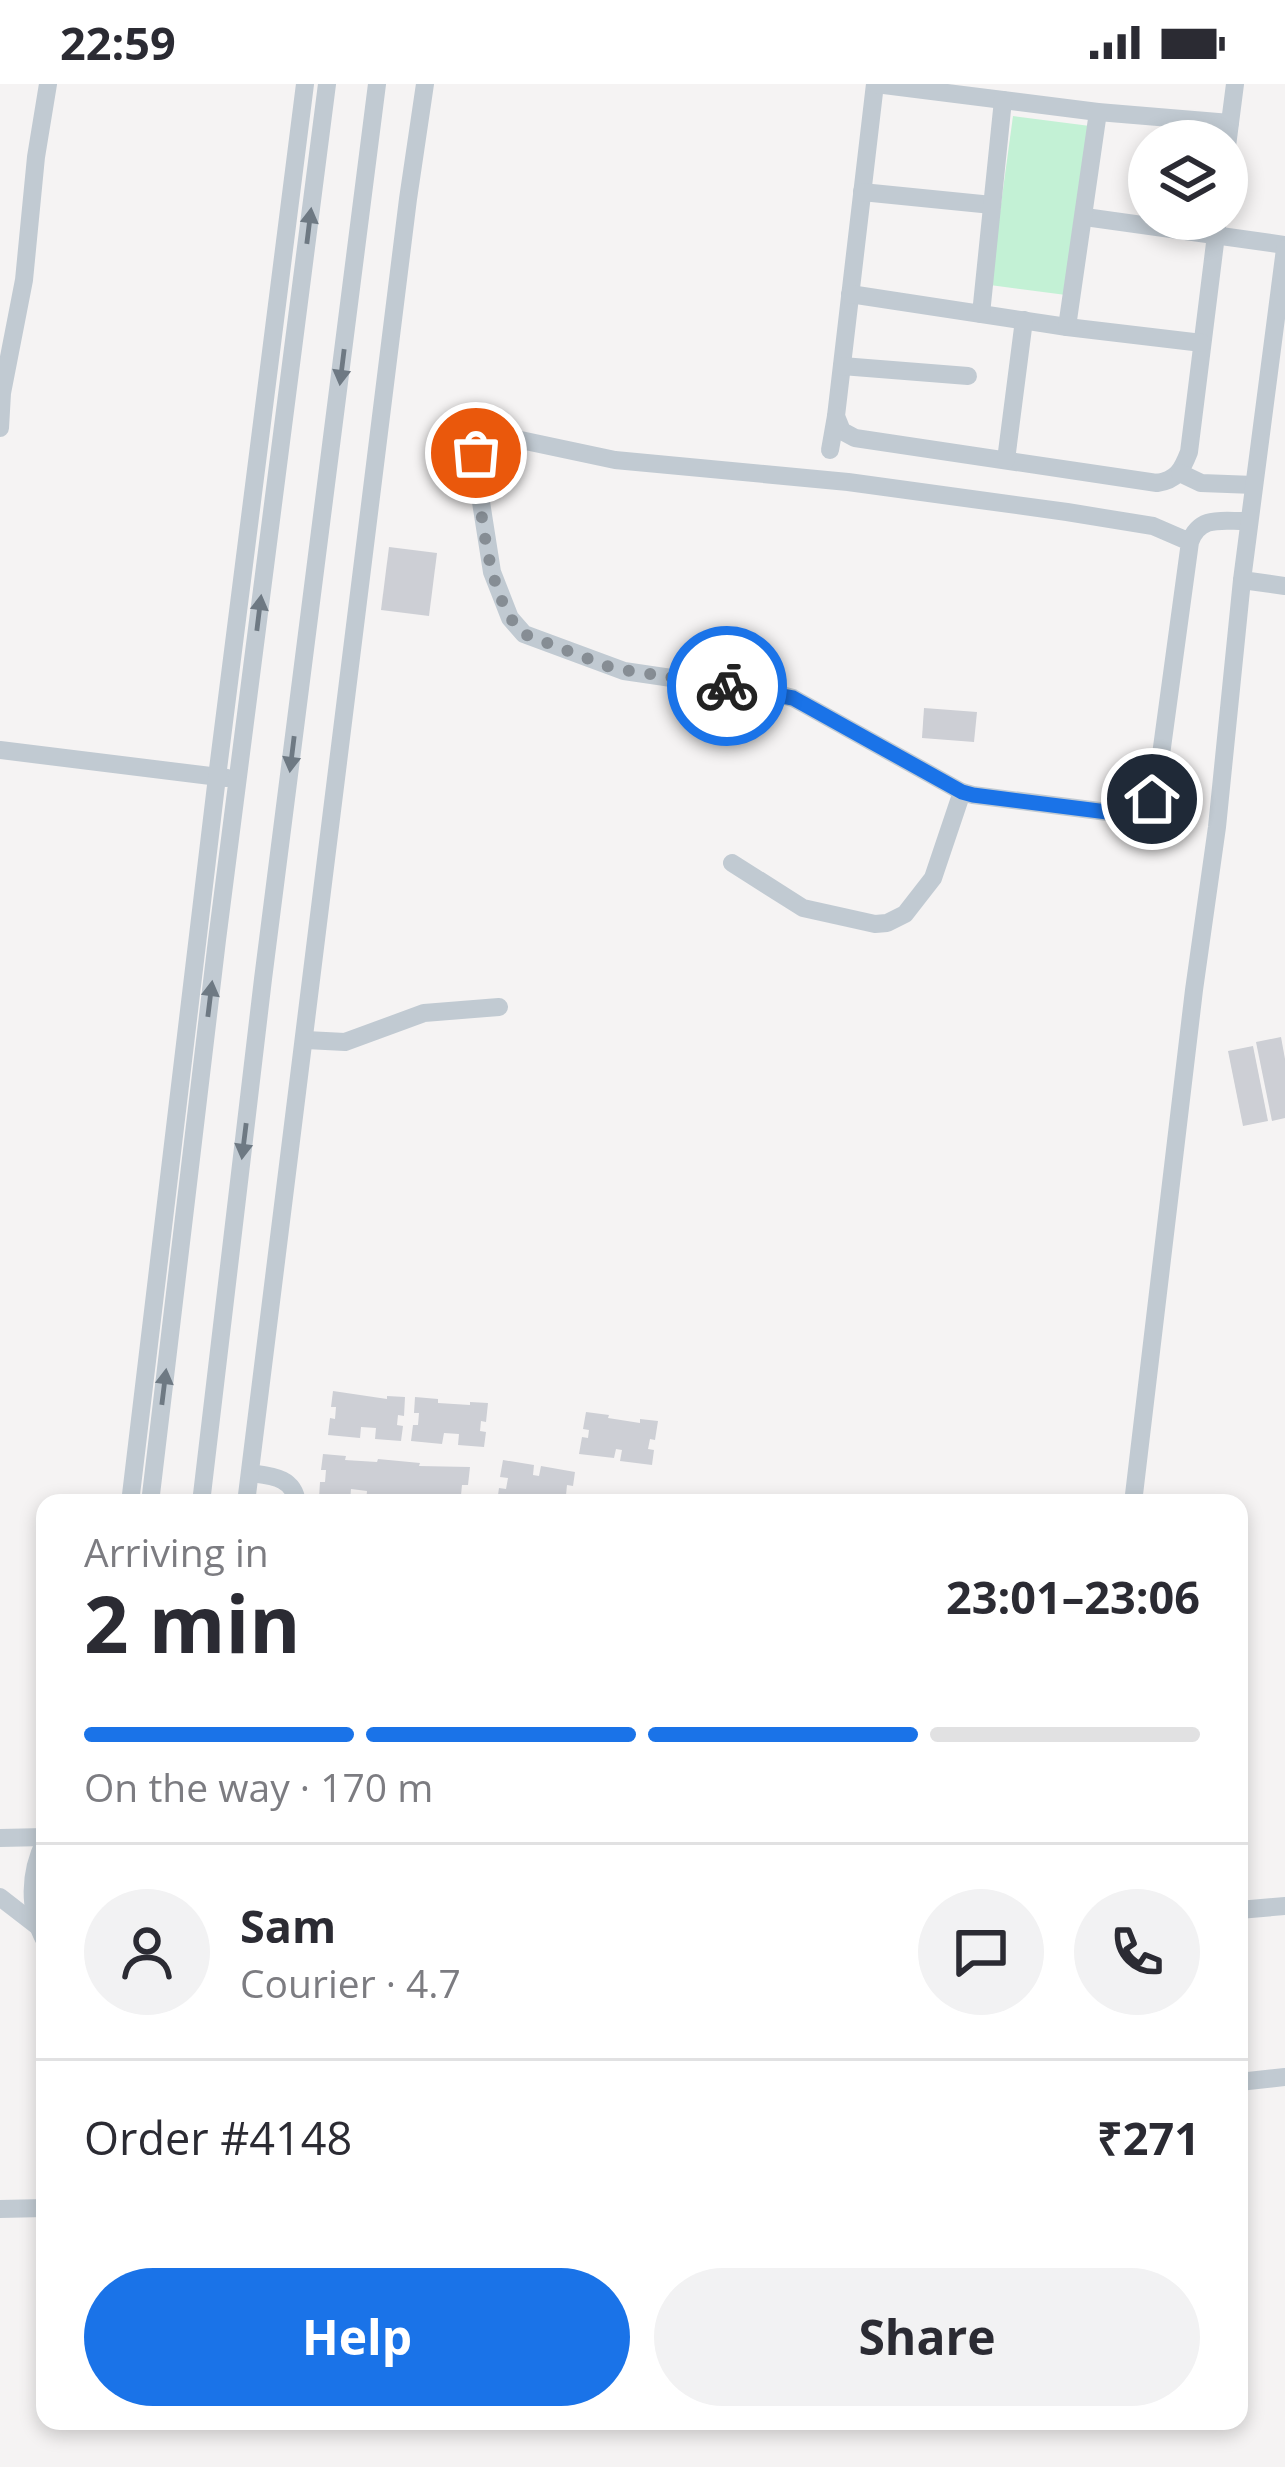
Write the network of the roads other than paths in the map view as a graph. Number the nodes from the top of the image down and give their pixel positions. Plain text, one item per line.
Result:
1 (48, 84) edge
2 (305, 84) edge
3 (327, 84) edge
4 (376, 84) edge
5 (425, 84) edge
6 (875, 84) edge
7 (1053, 84) edge
8 (1235, 84) edge
9 (1004, 100) junction
10 (1050, 106) junction
11 (1098, 112) junction
12 (1204, 120) edge
13 (1230, 120) edge
14 (862, 192) junction
15 (992, 205) junction
16 (1085, 217) junction
17 (1128, 220) edge
18 (1248, 236) edge
19 (1215, 240) edge
20 (1285, 247) edge
21 (850, 294) junction
22 (981, 314) junction
23 (1024, 320) junction
24 (1067, 327) junction
25 (1202, 343) junction
26 (842, 366) junction
27 (968, 376) dead end
28 (836, 416) junction
29 (0, 428) edge
30 (830, 451) dead end
31 (1006, 460) junction
32 (1180, 473) junction
33 (1254, 485) junction
34 (1249, 521) junction
35 (1190, 542) junction
36 (1241, 580) junction
37 (1285, 586) edge
38 (0, 750) edge
39 (217, 777) junction
40 (237, 779) junction
41 (962, 792) junction
42 (732, 863) dead end
43 (499, 1006) dead end
44 (306, 1040) junction
45 (250, 1473) junction
46 (131, 1494) edge
47 (151, 1494) edge
48 (202, 1494) edge
49 (247, 1494) edge
50 (296, 1494) edge
51 (1134, 1494) edge
52 (0, 1838) edge
53 (36, 1839) edge
54 (36, 1859) edge
55 (0, 1897) edge
56 (1285, 1906) edge
57 (1248, 1909) edge
58 (36, 1917) edge
59 (36, 1929) edge
60 (1285, 2077) edge
61 (1248, 2081) edge
62 (36, 2208) edge
63 (0, 2209) edge

1 - 29 street
2 - 39 street
40 -> 3 street
4 -> 48 street
5 - 44 street
6 - 9 street
6 - 14 street
7 - 10 street
8 - 13 street
9 - 10 street
9 - 15 street
10 - 11 street
11 - 12 street
11 - 16 street
14 - 15 street
14 - 21 street
15 - 22 street
16 - 17 street
16 - 24 street
18 - 20 street
19 - 25 street
20 - 33 street
21 - 22 street
21 - 26 street
22 - 23 street
23 - 24 street
23 - 31 street
24 - 25 street
25 - 32 street
26 - 27 street
26 - 28 street
28 - 30 street
28 - 31 street
31 - 32 street
32 - 33 street
33 - 34 street
34 - 35 street
34 - 36 street
35 - 41 street
35 - 41 street
36 - 37 street
36 - 51 street
38 - 39 street
39 - 40 street
39 - 46 street
47 -> 40 street
41 - 42 street
43 - 44 street
44 - 45 street
45 - 49 street
45 - 50 street
52 - 53 street
54 - 58 street
55 - 59 street
56 - 57 street
60 - 61 street
62 - 63 street

